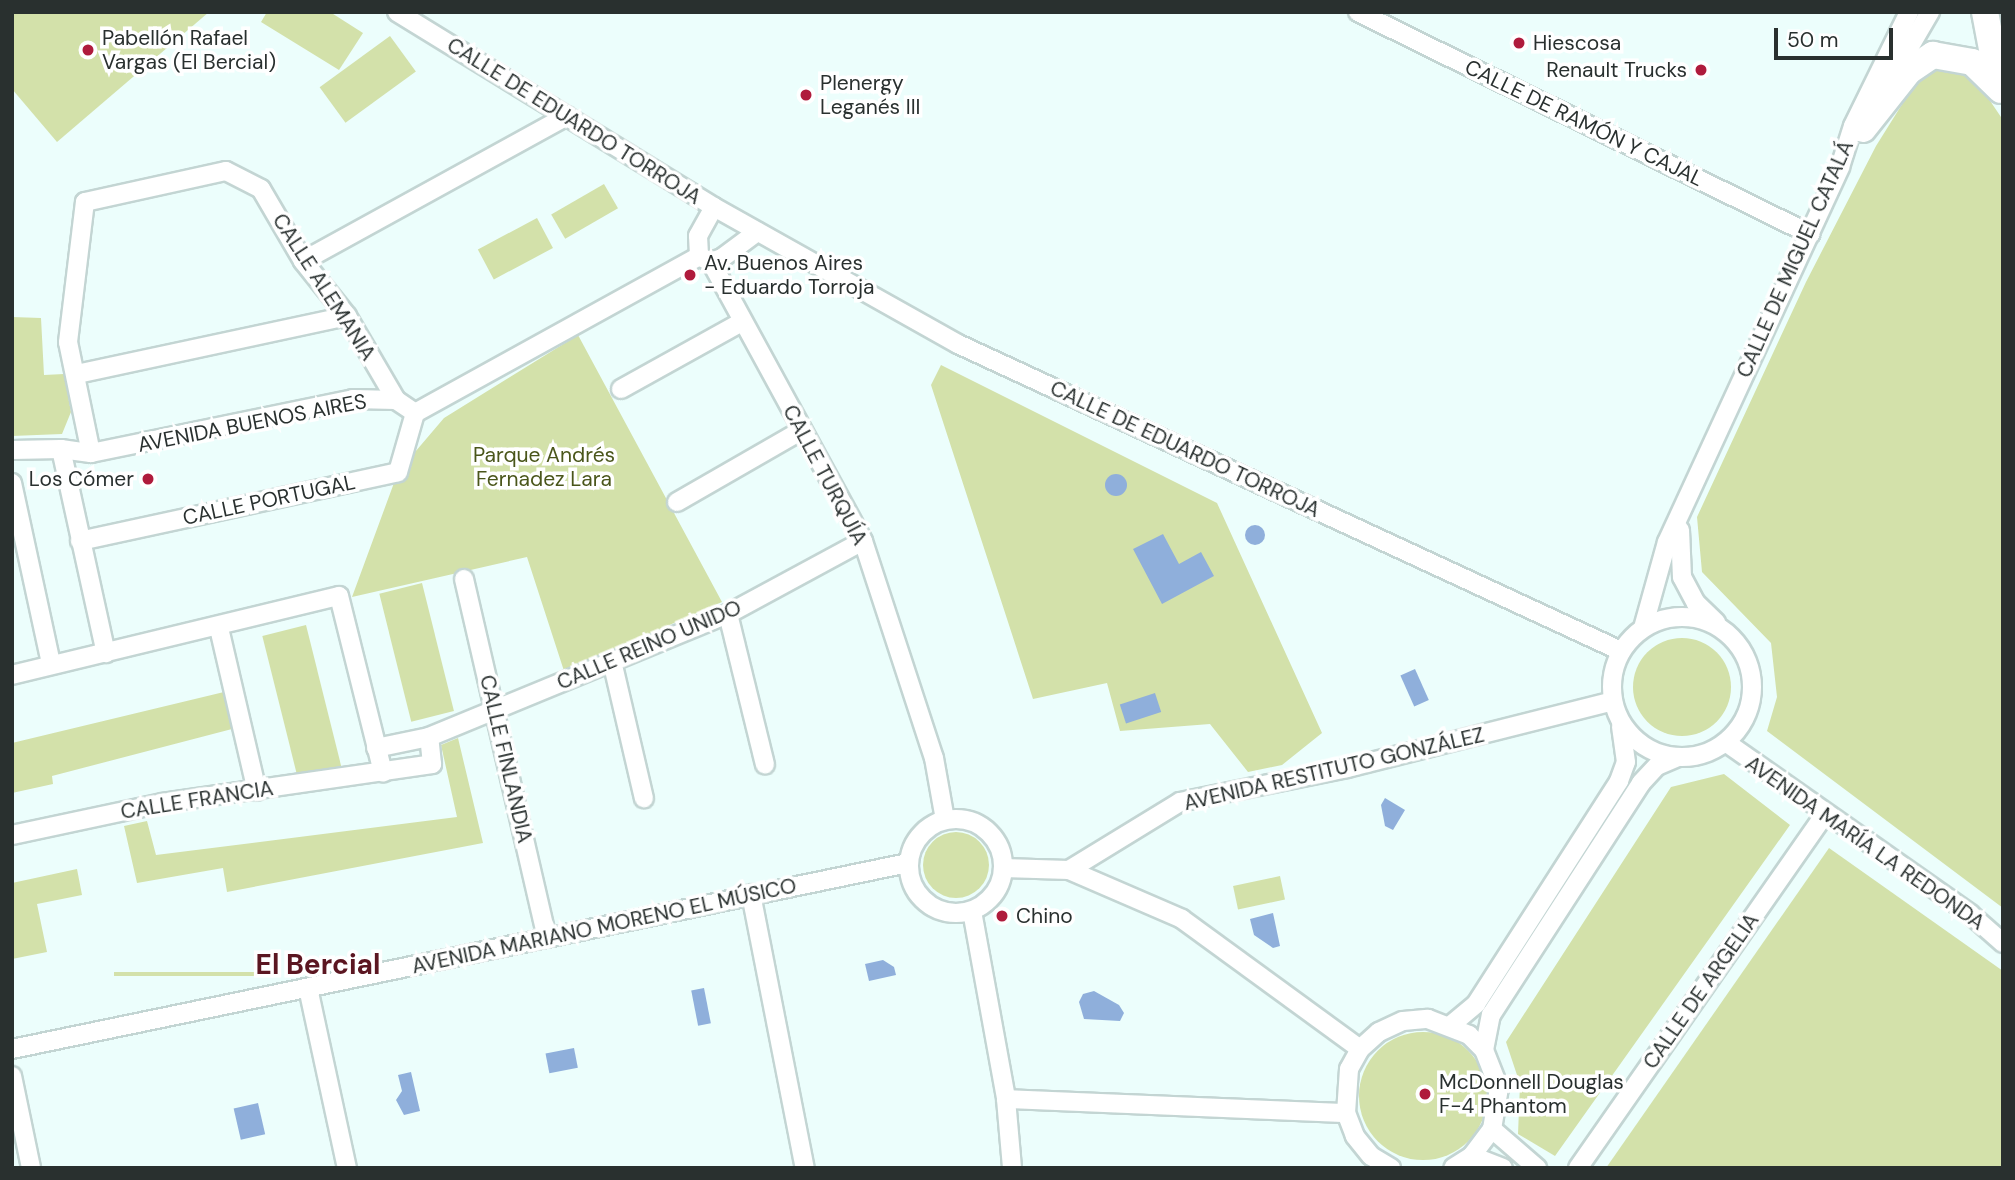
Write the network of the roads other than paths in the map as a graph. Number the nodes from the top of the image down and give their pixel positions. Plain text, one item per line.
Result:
1 (397, 12) edge
2 (1358, 12) edge
3 (1909, 12) edge
4 (1930, 12) edge
5 (1985, 12) edge
6 (2002, 92) edge
7 (567, 116) junction
8 (1863, 129) junction
9 (1840, 167) junction
10 (714, 207) junction
11 (757, 232) junction
12 (1810, 234) junction
13 (705, 259) junction
14 (303, 261) junction
15 (347, 316) junction
16 (742, 322) junction
17 (77, 374) junction
18 (621, 389) dead end
19 (396, 400) junction
20 (415, 413) junction
21 (802, 430) junction
22 (61, 449) junction
23 (12, 450) edge
24 (91, 453) junction
25 (12, 483) edge
26 (677, 502) dead end
27 (1684, 507) junction
28 (79, 541) junction
29 (863, 541) junction
30 (464, 579) dead end
31 (728, 614) junction
32 (219, 628) junction
33 (1643, 628) junction
34 (1729, 634) junction
35 (1621, 650) junction
36 (106, 653) junction
37 (612, 661) junction
38 (51, 664) junction
39 (12, 675) edge
40 (1612, 701) junction
41 (495, 709) junction
42 (1620, 722) junction
43 (429, 737) junction
44 (1727, 743) junction
45 (376, 748) junction
46 (1676, 758) junction
47 (765, 765) dead end
48 (383, 773) junction
49 (257, 791) junction
50 (645, 798) dead end
51 (1824, 814) junction
52 (945, 820) junction
53 (12, 835) edge
54 (908, 863) junction
55 (1003, 868) junction
56 (1069, 870) junction
57 (751, 894) junction
58 (972, 911) junction
59 (547, 939) junction
60 (2003, 943) edge
61 (309, 988) junction
62 (1451, 1025) junction
63 (12, 1049) edge
64 (1360, 1049) junction
65 (1484, 1050) junction
66 (12, 1076) edge
67 (1006, 1099) junction
68 (1346, 1113) junction
69 (1492, 1129) junction
70 (1472, 1156) junction
71 (1370, 1162) edge
72 (31, 1168) edge
73 (347, 1168) edge
74 (805, 1168) edge
75 (1012, 1168) edge
76 (1391, 1168) edge
77 (1453, 1168) edge
78 (1503, 1168) edge
79 (1537, 1168) edge
80 (1578, 1168) edge

1 - 7 street, CALLE DE EDUARDO TORROJA
2 - 12 street, CALLE DE RAMÓN Y CAJAL
3 - 9 street, CALLE DE MIGUEL CATALÁ
4 - 8 street
5 - 6 highway
6 - 8 highway
7 - 10 street, CALLE DE EDUARDO TORROJA
7 - 14 street
8 - 9 street
9 - 12 street, CALLE DE MIGUEL CATALÁ
10 - 11 street, CALLE DE EDUARDO TORROJA
10 - 13 street
11 - 13 street
11 - 35 street, CALLE DE EDUARDO TORROJA
12 - 27 street, CALLE DE MIGUEL CATALÁ
13 - 16 street, CALLE TURQUÍA
13 - 20 street
14 - 15 street, CALLE ALEMANIA
14 - 17 street, CALLE ALEMANIA
15 - 17 street
15 - 19 street, CALLE ALEMANIA
16 - 18 street
16 - 21 street, CALLE TURQUÍA
17 - 24 street
19 - 20 street, AVENIDA BUENOS AIRES
19 - 24 street, AVENIDA BUENOS AIRES
20 - 28 street, CALLE PORTUGAL
21 - 26 street
21 - 29 street, CALLE TURQUÍA
22 - 23 street, AVENIDA BUENOS AIRES
22 - 24 street, AVENIDA BUENOS AIRES
22 - 28 street
25 - 38 street
27 - 33 street, CALLE DE MIGUEL CATALÁ
27 - 34 street
28 - 36 street
29 - 31 street, CALLE REINO UNIDO
29 - 52 street, CALLE TURQUÍA
30 - 41 street, CALLE FINLANDIA
31 - 37 street, CALLE REINO UNIDO
31 - 47 street
32 - 36 street
32 - 45 street
32 - 49 street
33 - 34 street
33 - 35 street
34 - 44 street
35 - 40 street
36 - 38 street
37 - 41 street, CALLE REINO UNIDO
37 - 50 street
38 - 39 street
40 - 42 street
40 - 56 street, AVENIDA RESTITUTO GONZÁLEZ
41 - 43 street, CALLE REINO UNIDO
41 - 59 street, CALLE FINLANDIA
42 - 46 street
42 - 62 street
43 - 45 street, CALLE REINO UNIDO
43 - 48 street, CALLE FRANCIA
44 - 46 street
44 - 51 street, AVENIDA MARÍA LA REDONDA
45 - 48 street
46 - 65 street
48 - 49 street, CALLE FRANCIA
49 - 53 street, CALLE FRANCIA
51 - 60 street, AVENIDA MARÍA LA REDONDA
51 - 80 street, CALLE DE ARGELIA
52 - 54 street
52 - 55 street
54 - 57 street, AVENIDA MARIANO MORENO EL MÚSICO
54 - 58 street
55 - 56 street
55 - 58 street
56 - 64 street
57 - 59 street, AVENIDA MARIANO MORENO EL MÚSICO
57 - 74 street
58 - 67 street
59 - 61 street, AVENIDA MARIANO MORENO EL MÚSICO
61 - 63 street, AVENIDA MARIANO MORENO EL MÚSICO
61 - 73 street
62 - 64 street
62 - 65 street
64 - 68 street
65 - 69 street
66 - 72 street
67 - 68 street
67 - 75 street
68 - 71 street
69 - 70 street
69 - 79 street
70 - 77 street
70 - 78 street
71 - 76 street

